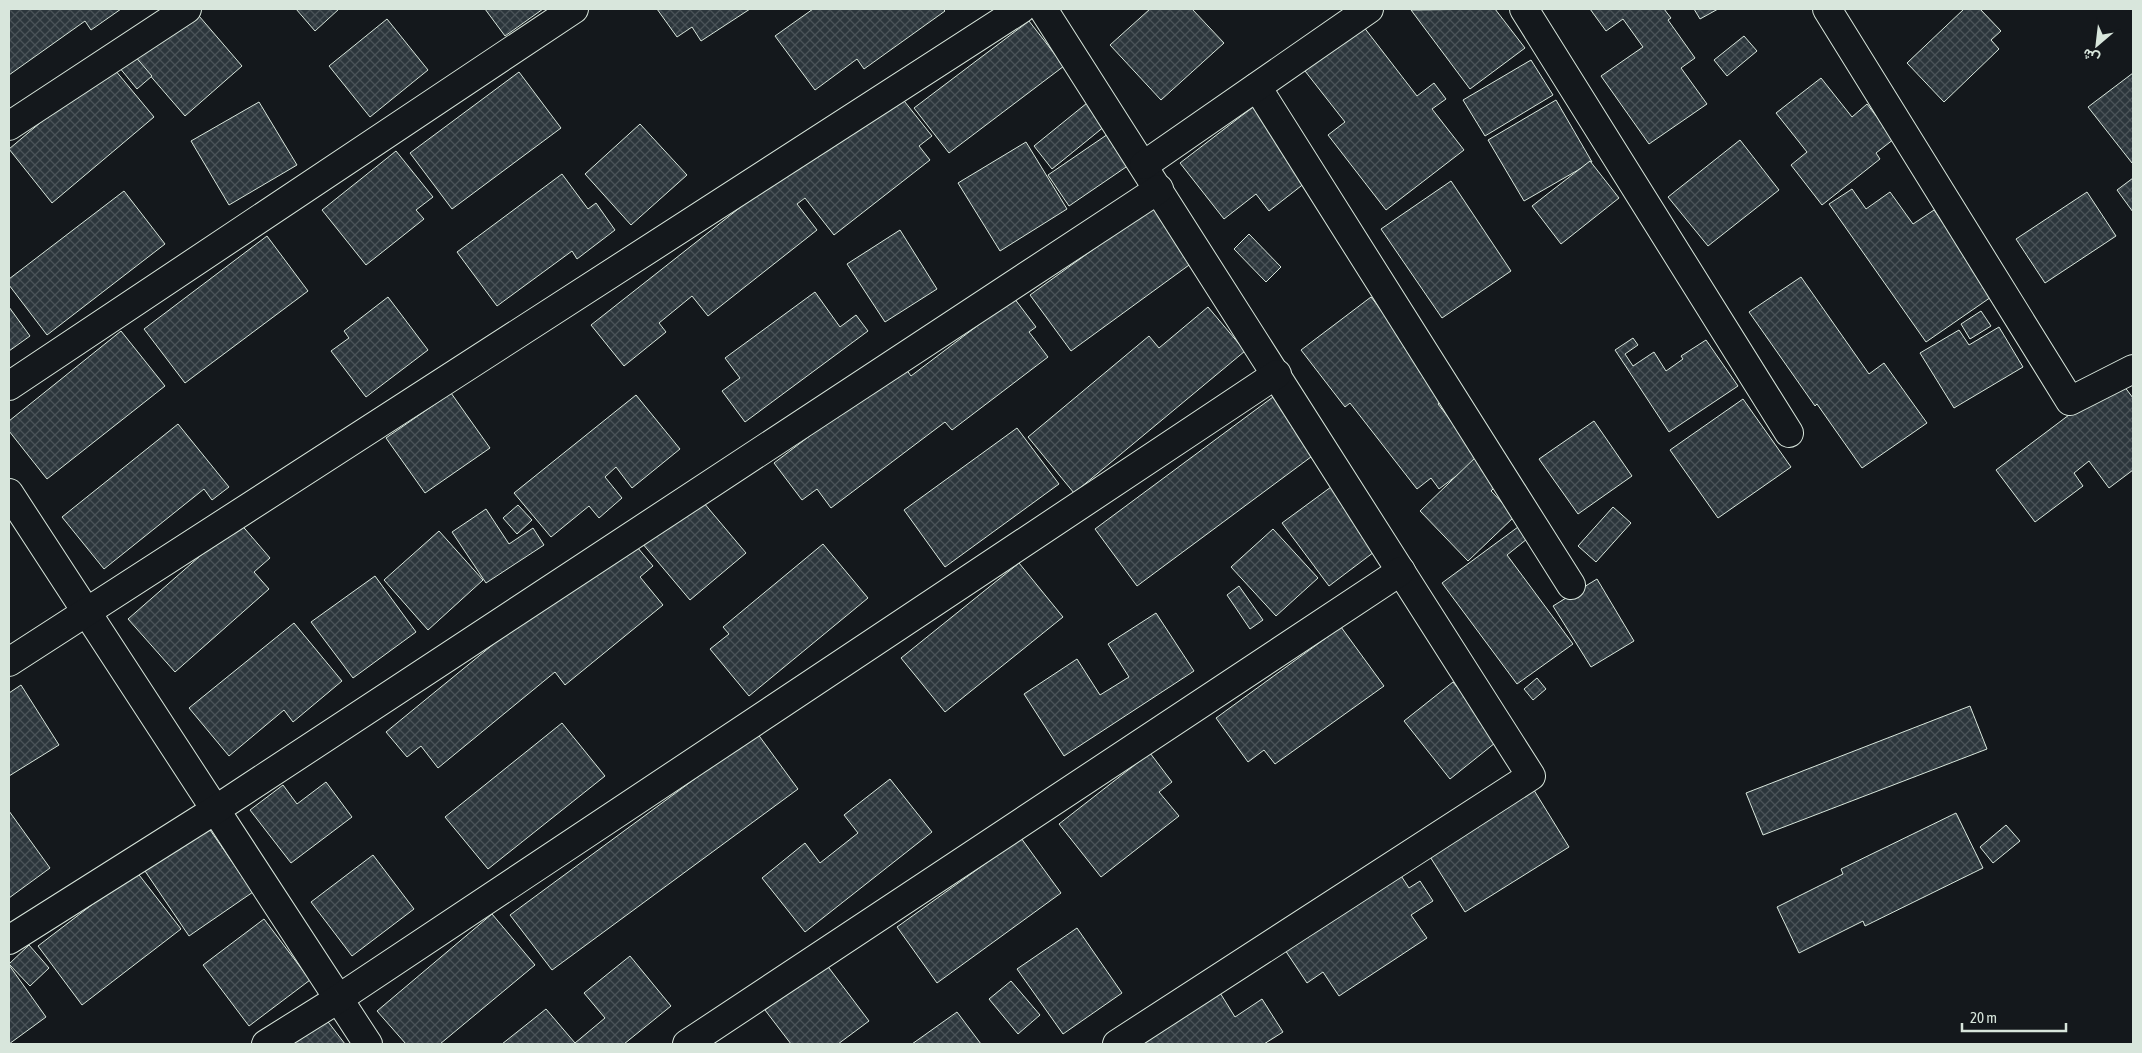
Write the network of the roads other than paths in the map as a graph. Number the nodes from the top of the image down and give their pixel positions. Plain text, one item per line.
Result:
1 (186, 9) edge
2 (574, 9) edge
3 (1021, 9) edge
4 (1042, 9) edge
5 (1369, 9) edge
6 (1524, 9) edge
7 (1828, 9) edge
8 (1257, 87) junction
9 (9, 126) edge
10 (1144, 165) junction
11 (1159, 189) junction
12 (2133, 369) edge
13 (1277, 374) junction
14 (9, 386) edge
15 (1789, 433) dead end
16 (9, 493) edge
17 (1401, 571) junction
18 (1571, 585) dead end
19 (86, 611) junction
20 (9, 662) edge
21 (215, 810) junction
22 (9, 940) edge
23 (338, 999) junction
24 (266, 1044) edge
25 (368, 1044) edge
26 (687, 1044) edge
27 (1117, 1044) edge

1 - 9 street
2 - 14 street
3 - 19 street
4 - 10 street
5 - 8 street
6 - 15 street
7 - 12 street
8 - 10 street
8 - 18 street
10 - 11 street
11 - 13 street
11 - 21 street
13 - 17 street
13 - 23 street
16 - 19 street
17 - 26 street
17 - 27 street
19 - 20 street
19 - 21 street
21 - 22 street
21 - 23 street
23 - 24 street
23 - 25 street

